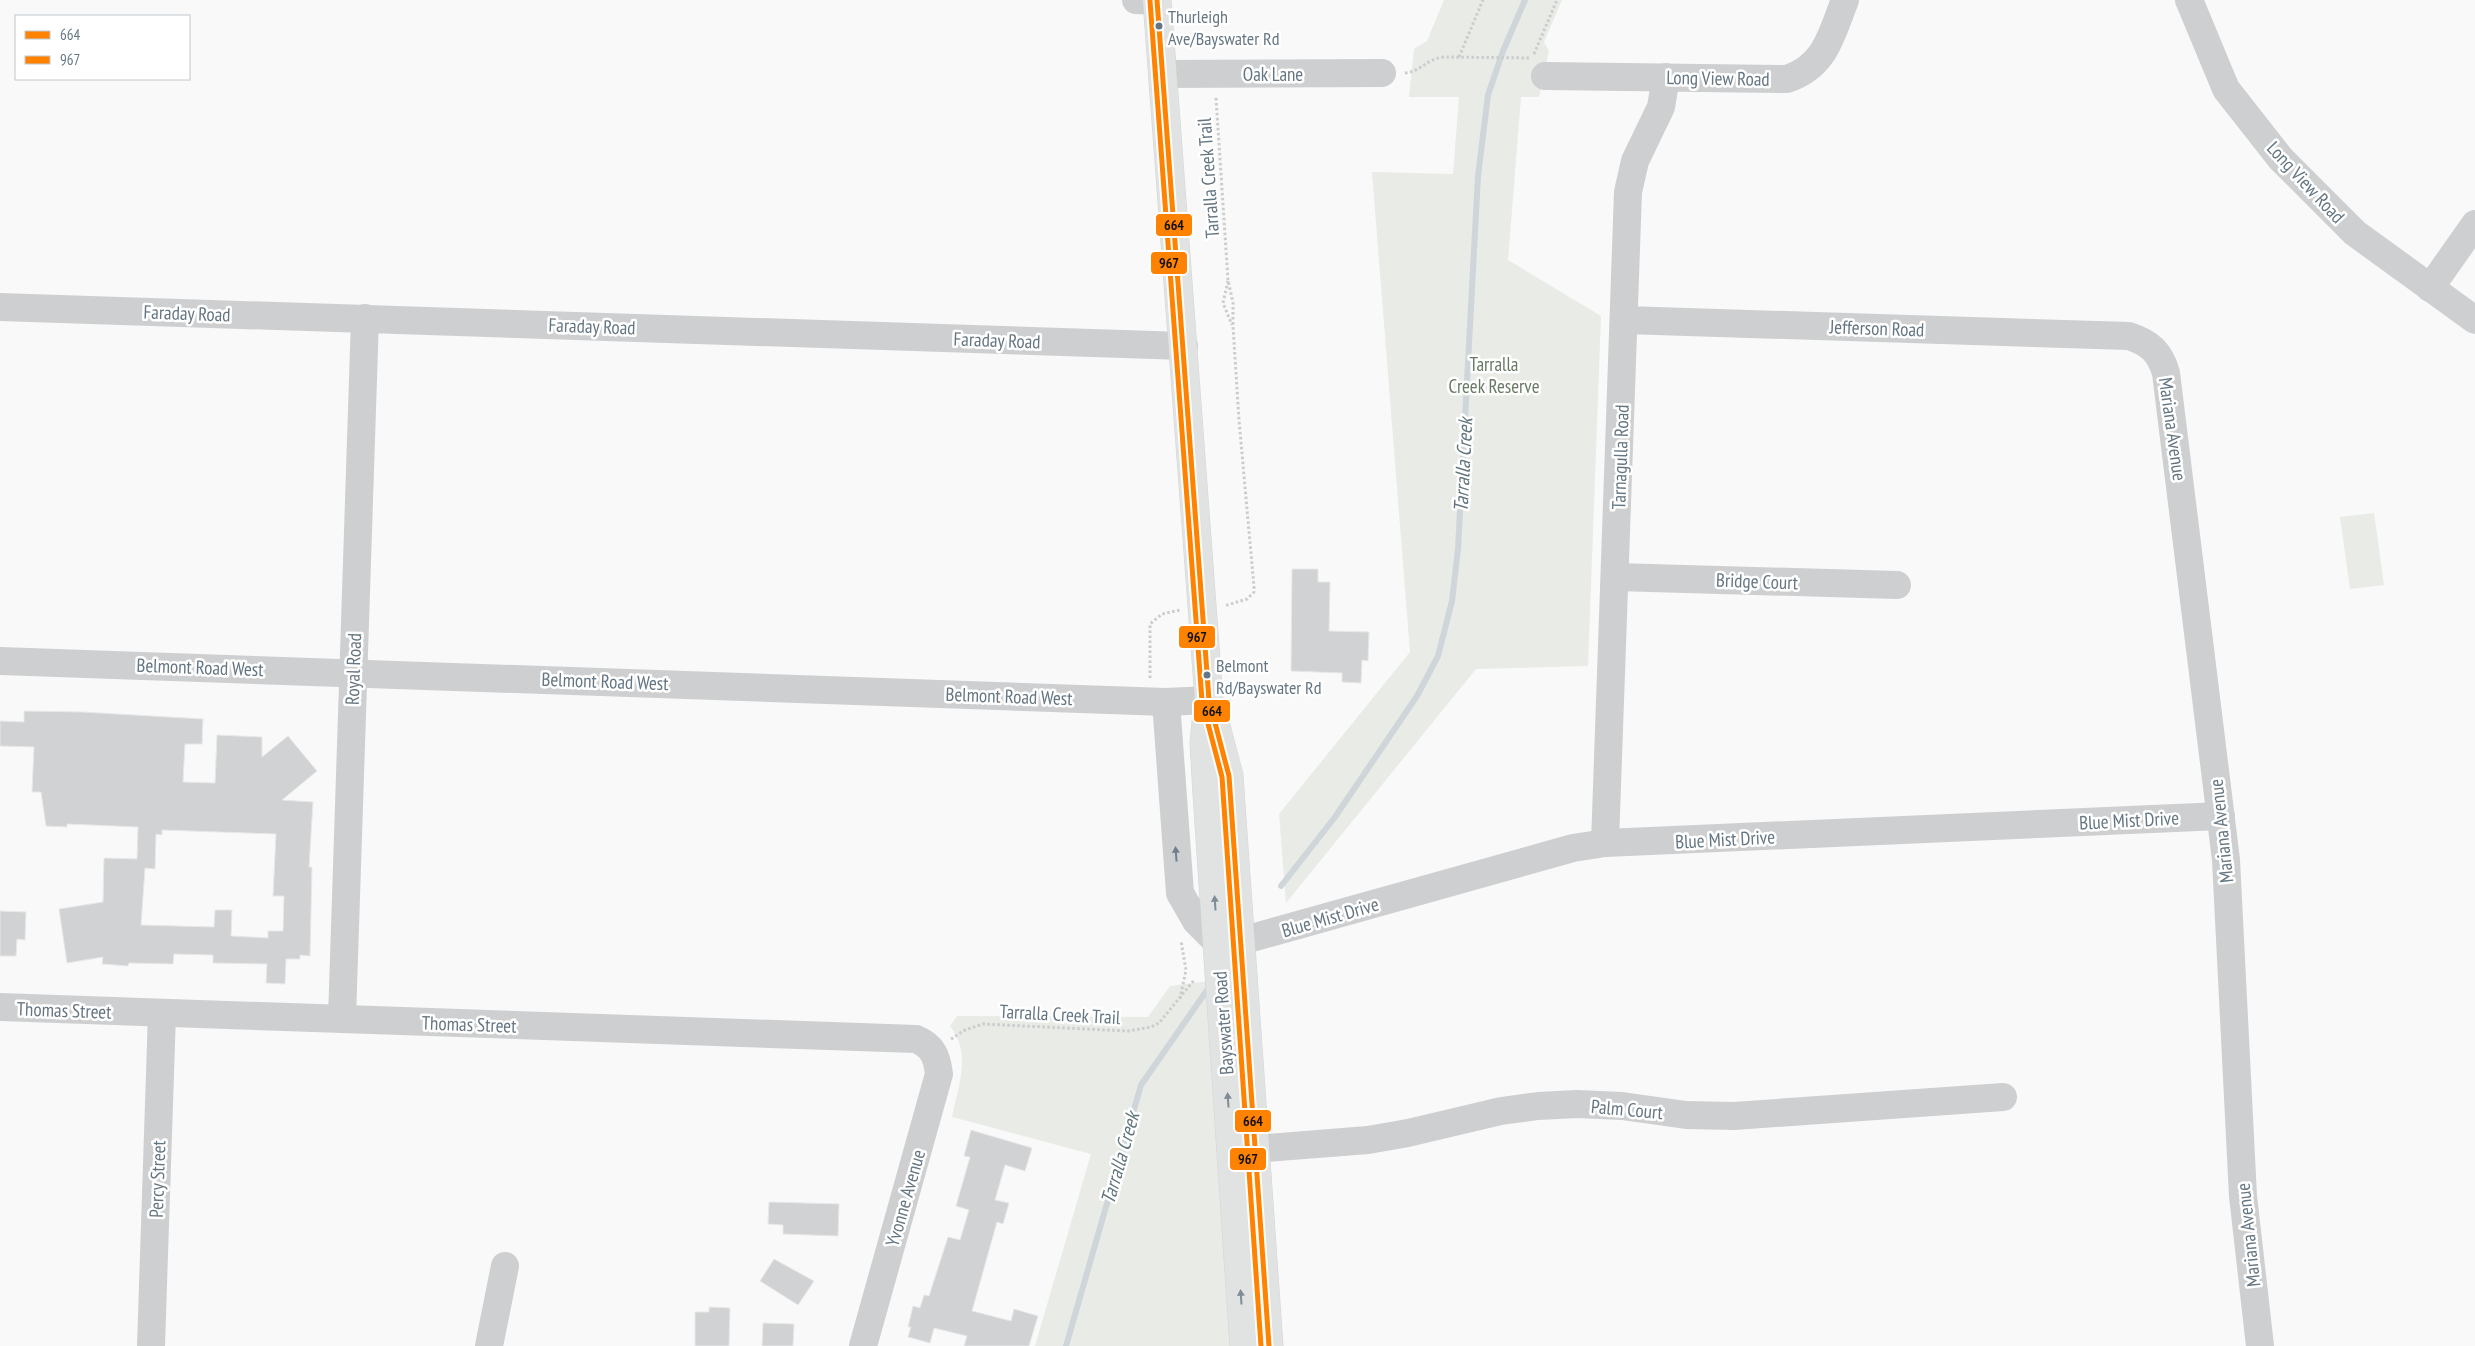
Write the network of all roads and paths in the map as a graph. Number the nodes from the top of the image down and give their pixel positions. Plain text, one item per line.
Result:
1 (1150, 0) edge
2 (1483, 0) edge
3 (1557, 0) edge
4 (1845, 0) edge
5 (2189, 0) edge
6 (1459, 57) junction
7 (1526, 58) dead end
8 (1539, 67) joint
9 (1382, 73) joint
10 (1164, 74) junction
11 (1214, 75) junction
12 (1666, 77) junction
13 (2475, 224) edge
14 (1228, 280) junction
15 (2430, 288) junction
16 (0, 307) edge
17 (365, 318) junction
18 (1624, 320) junction
19 (2475, 320) edge
20 (2129, 336) joint
21 (1184, 346) junction
22 (1616, 577) junction
23 (1897, 585) dead end
24 (0, 661) edge
25 (353, 672) junction
26 (1209, 700) junction
27 (1166, 702) junction
28 (2221, 816) junction
29 (1605, 844) junction
30 (1177, 903) junction
31 (1230, 942) junction
32 (1196, 974) dead end
33 (1180, 999) junction
34 (0, 1007) edge
35 (162, 1013) junction
36 (342, 1020) junction
37 (934, 1050) junction
38 (2003, 1096) dead end
39 (1254, 1149) junction
40 (505, 1266) dead end
41 (151, 1346) edge
42 (489, 1346) edge
43 (864, 1346) edge
44 (1244, 1346) edge
45 (1269, 1346) edge
46 (2260, 1346) edge

1 - 10 main road, Bayswater Road
2 - 6 path
3 - 8 path
4 - 12 street, Long View Road
5 - 15 street, Long View Road
6 - 7 path
6 - 9 path
8 - 12 street, Long View Road
9 - 11 street, Oak Lane
10 - 11 street, Oak Lane
10 - 21 main road, Bayswater Road
11 - 14 path, Tarralla Creek Trail
12 - 18 street, Tarnagulla Road
13 - 15 street
14 - 14 path, Tarralla Creek Trail
15 - 19 street, Long View Road
16 - 17 street, Faraday Road
17 - 21 street, Faraday Road
17 - 25 street, Royal Road
18 - 20 street, Jefferson Road
18 - 22 street, Tarnagulla Road
20 - 28 street, Mariana Avenue
21 - 26 main road, Bayswater Road
22 - 23 street, Bridge Court
22 - 29 street, Tarnagulla Road
24 - 25 street, Belmont Road West
25 - 27 street, Belmont Road West
25 - 36 street, Royal Road
26 - 27 street, Belmont Road West
26 - 31 main road, Bayswater Road
30 -> 27 street
28 - 29 street, Blue Mist Drive
28 - 46 street, Mariana Avenue
29 - 31 street, Blue Mist Drive
30 - 31 street
30 - 33 path, Tarralla Creek Trail
31 - 39 main road, Bayswater Road
44 -> 31 main road, Bayswater Road
32 - 33 path, Tarralla Creek Trail
33 - 37 path, Tarralla Creek Trail
34 - 35 street, Thomas Street
35 - 36 street, Thomas Street
35 - 41 street, Percy Street
36 - 37 street, Thomas Street
37 - 43 street, Yvonne Avenue
38 - 39 street, Palm Court
39 - 45 main road, Bayswater Road
40 - 42 street

